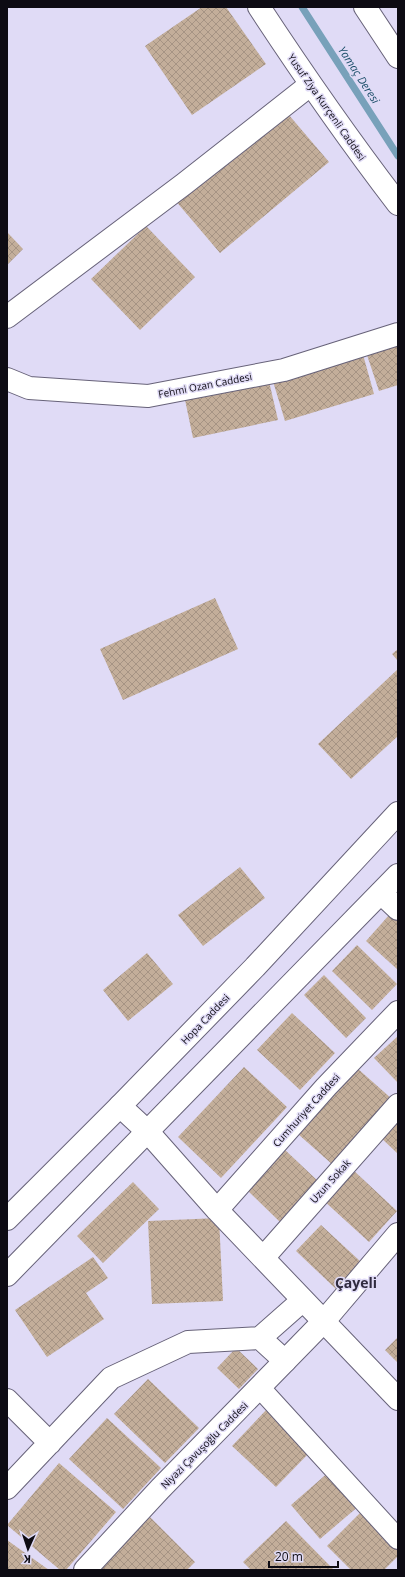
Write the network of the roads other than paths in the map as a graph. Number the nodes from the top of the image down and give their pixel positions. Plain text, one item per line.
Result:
1 (259, 7) edge
2 (365, 7) edge
3 (398, 57) edge
4 (310, 85) junction
5 (398, 204) edge
6 (7, 317) edge
7 (398, 334) edge
8 (7, 380) edge
9 (398, 813) edge
10 (398, 875) edge
11 (381, 894) junction
12 (398, 909) edge
13 (398, 1012) edge
14 (398, 1105) edge
15 (120, 1106) junction
16 (148, 1132) junction
17 (217, 1210) junction
18 (7, 1219) edge
19 (398, 1234) edge
20 (263, 1258) junction
21 (7, 1276) edge
22 (303, 1300) junction
23 (324, 1321) junction
24 (260, 1338) junction
25 (285, 1361) junction
26 (260, 1388) junction
27 (398, 1399) edge
28 (7, 1400) edge
29 (50, 1443) junction
30 (7, 1488) edge
31 (398, 1539) edge
32 (85, 1570) edge

1 - 4 street, Yusuf Ziya Kurçenli Caddesi
2 - 3 street
4 - 5 street, Yusuf Ziya Kurçenli Caddesi
4 - 6 street
7 - 8 street, Fehmi Ozan Caddesi
9 - 15 street, Hopa Caddesi
10 - 11 street
11 - 12 street
11 - 16 street
13 - 17 street, Cumhuriyet Caddesi
14 - 20 street, Uzun Sokak
15 - 16 street
15 - 18 street, Hopa Caddesi
16 - 17 street
16 - 21 street
17 - 20 street
19 - 23 street, Niyazi Çavuşoğlu Caddesi
20 - 22 street
22 - 23 street
22 - 24 street
23 - 25 street, Niyazi Çavuşoğlu Caddesi
23 - 27 street
24 - 25 street
24 - 29 street
25 - 26 street, Niyazi Çavuşoğlu Caddesi
26 - 31 street
26 - 32 street, Niyazi Çavuşoğlu Caddesi
28 - 29 street
29 - 30 street

